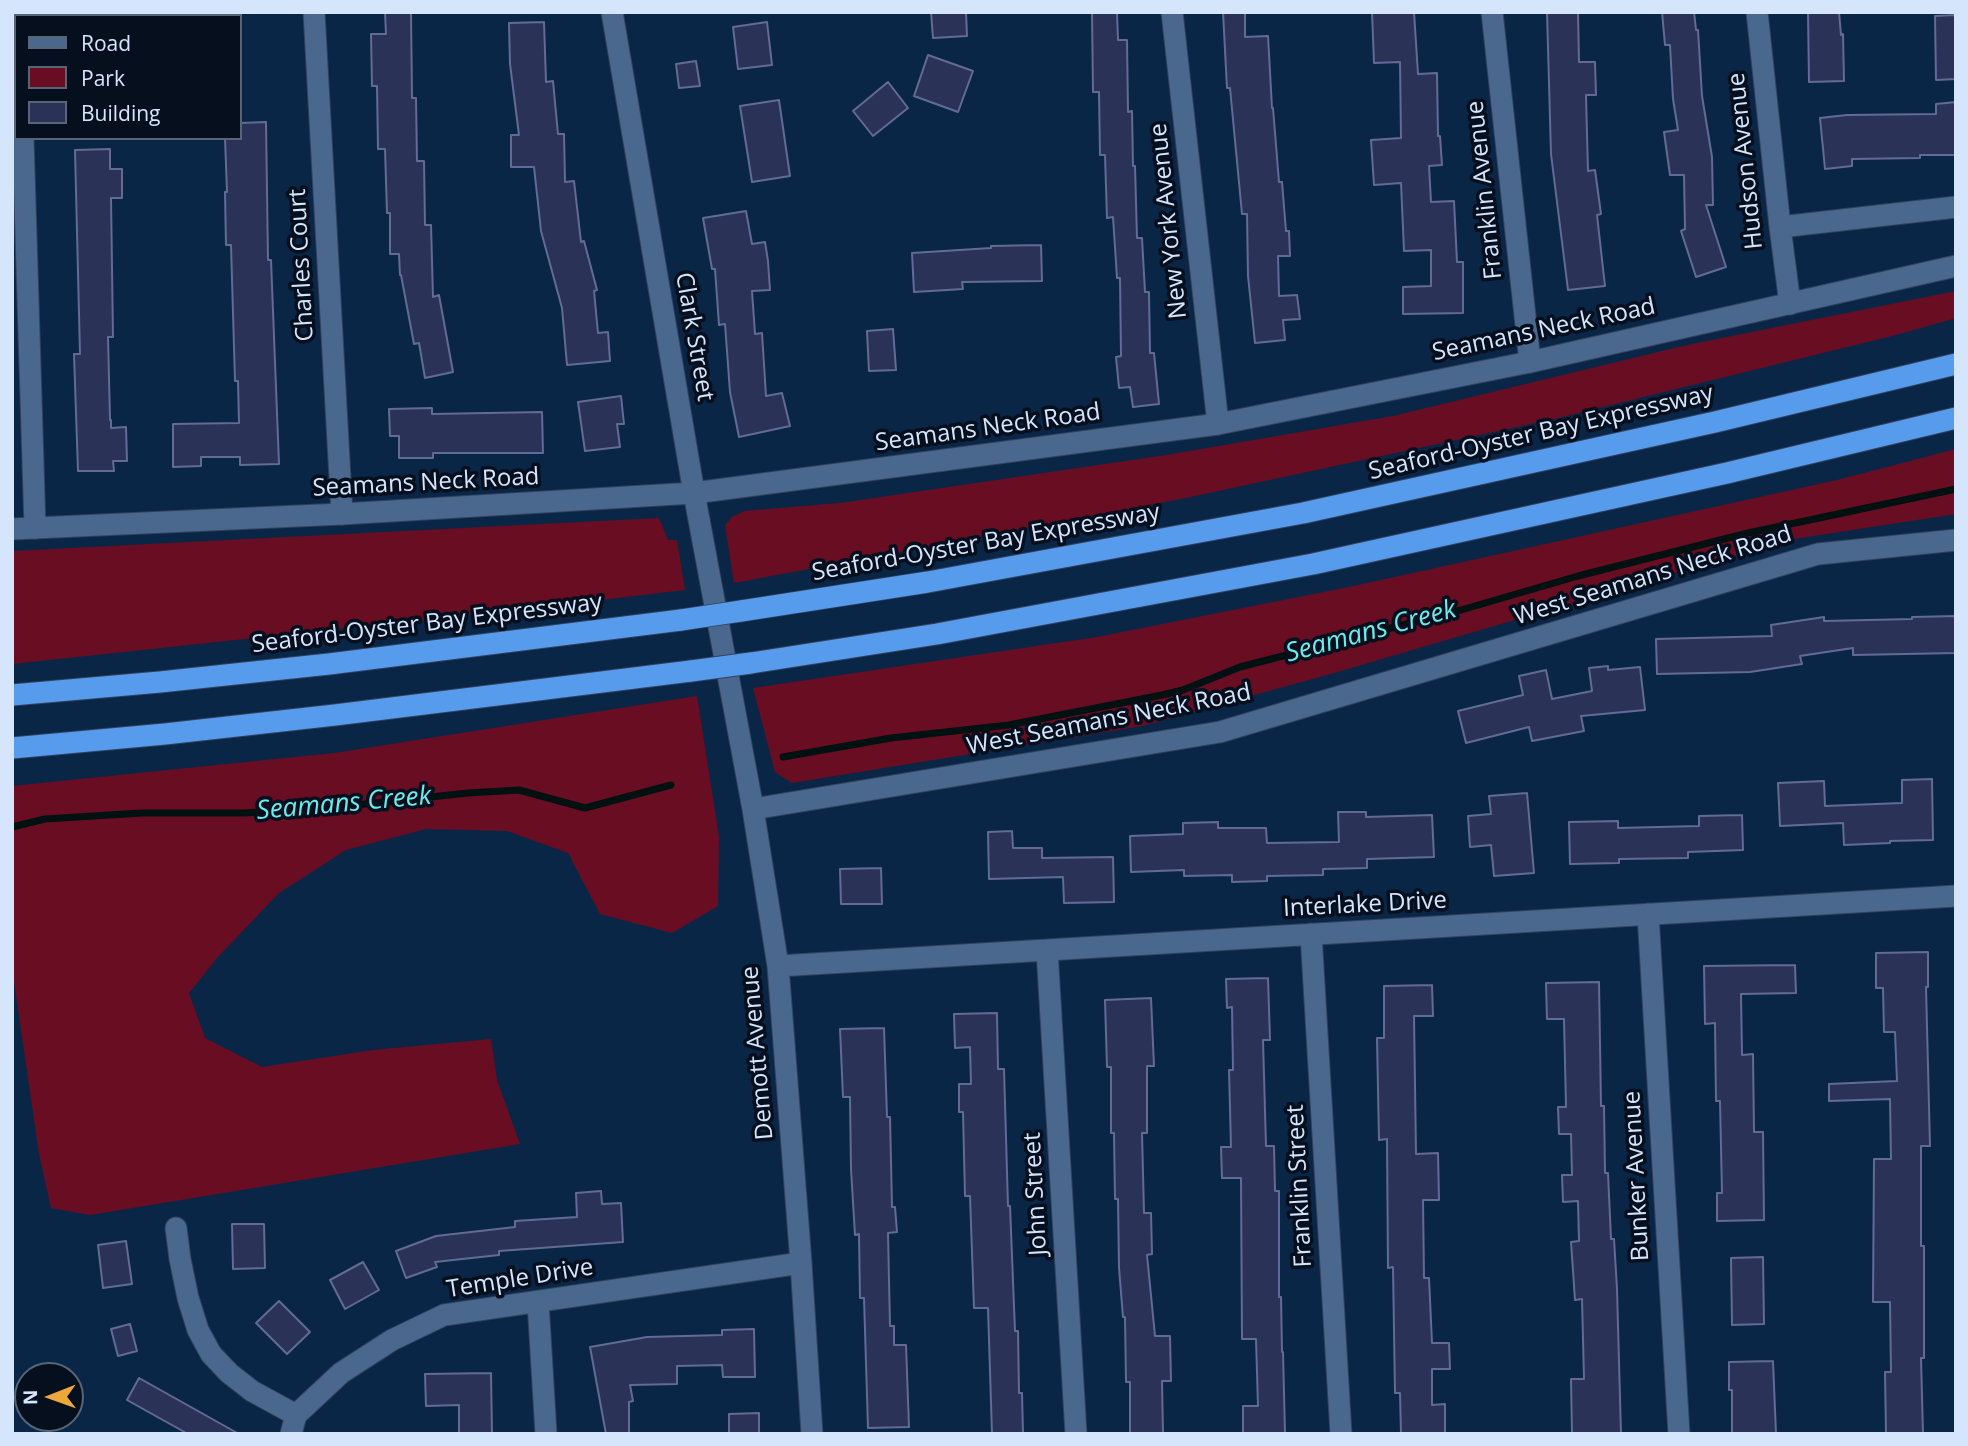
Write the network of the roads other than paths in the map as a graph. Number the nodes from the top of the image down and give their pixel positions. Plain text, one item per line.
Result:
1 (314, 12) edge
2 (612, 12) edge
3 (1172, 12) edge
4 (1492, 12) edge
5 (1757, 12) edge
6 (23, 140) edge
7 (1956, 207) edge
8 (1780, 227) junction
9 (1956, 265) edge
10 (1790, 304) junction
11 (21, 348) edge
12 (1530, 362) junction
13 (1956, 364) edge
14 (1956, 418) edge
15 (1218, 424) junction
16 (694, 493) junction
17 (342, 514) junction
18 (35, 528) junction
19 (12, 529) edge
20 (1956, 540) edge
21 (728, 670) joint
22 (12, 695) edge
23 (12, 748) edge
24 (753, 809) junction
25 (1956, 896) edge
26 (1648, 914) junction
27 (1311, 934) junction
28 (1047, 950) junction
29 (778, 966) junction
30 (176, 1228) dead end
31 (802, 1263) junction
32 (538, 1302) junction
33 (293, 1424) edge
34 (546, 1434) edge
35 (811, 1434) edge
36 (1076, 1434) edge
37 (1341, 1434) edge
38 (1679, 1434) edge

1 - 17 street, Charles Court
2 - 16 street, Clark Street
3 - 15 street, New York Avenue
4 - 12 street, Franklin Avenue
5 - 8 street, Hudson Avenue
6 - 11 street
7 - 8 street
8 - 10 street, Hudson Avenue
9 - 10 street, Seamans Neck Road
10 - 12 street, Seamans Neck Road
11 - 18 street
12 - 15 street, Seamans Neck Road
13 - 22 highway, Seaford-Oyster Bay Expressway, bridge
14 - 23 highway, bridge
15 - 16 street, Seamans Neck Road
16 - 17 street, Seamans Neck Road
16 - 21 street, Clark Street
17 - 18 street, Seamans Neck Road
18 - 19 street, Seamans Neck Road
20 - 24 street, West Seamans Neck Road
21 - 24 street, Demott Avenue
24 - 29 street, Demott Avenue
25 - 26 street, Interlake Drive
26 - 27 street, Interlake Drive
26 - 38 street, Bunker Avenue
27 - 28 street, Interlake Drive
27 - 37 street, Franklin Street
28 - 29 street, Interlake Drive
28 - 36 street, John Street
29 - 31 street, Demott Avenue
30 - 33 street
31 - 32 street, Temple Drive
31 - 35 street, Demott Avenue
32 - 33 street, Temple Drive
32 - 34 street

